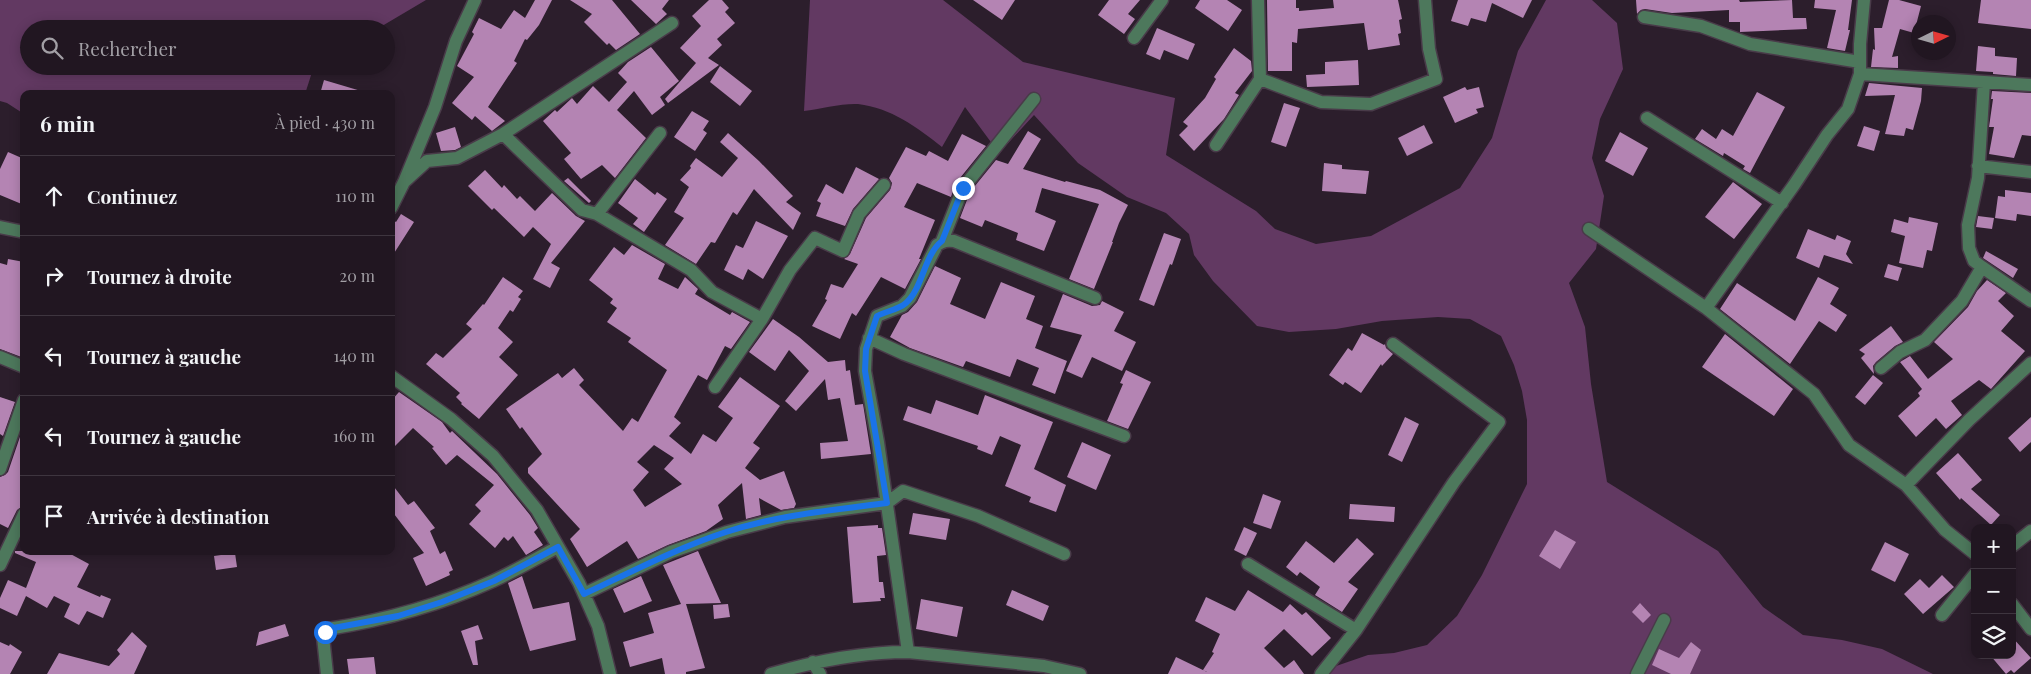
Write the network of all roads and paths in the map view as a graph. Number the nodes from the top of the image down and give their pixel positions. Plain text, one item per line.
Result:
1 (475, 0) edge
2 (1162, 0) edge
3 (1258, 0) edge
4 (1426, 0) edge
5 (1864, 0) edge
6 (1644, 17) dead end
7 (672, 23) dead end
8 (1134, 38) dead end
9 (1860, 68) junction
10 (1260, 79) junction
11 (1984, 82) junction
12 (2031, 85) edge
13 (1034, 99) dead end
14 (1647, 118) dead end
15 (660, 133) dead end
16 (503, 134) junction
17 (1216, 145) dead end
18 (1978, 166) junction
19 (2031, 172) edge
20 (404, 182) junction
21 (884, 185) dead end
22 (395, 200) edge
23 (1782, 203) junction
24 (597, 214) junction
25 (0, 227) edge
26 (1589, 229) dead end
27 (20, 231) edge
28 (942, 241) junction
29 (1982, 268) junction
30 (1095, 298) dead end
31 (2031, 300) edge
32 (1706, 308) junction
33 (762, 319) junction
34 (869, 338) junction
35 (1393, 344) dead end
36 (0, 357) edge
37 (2031, 363) edge
38 (20, 365) edge
39 (1882, 368) dead end
40 (395, 379) edge
41 (715, 387) dead end
42 (20, 412) edge
43 (1124, 436) dead end
44 (0, 469) edge
45 (1906, 484) junction
46 (887, 503) junction
47 (20, 522) edge
48 (2031, 531) edge
49 (2016, 543) edge
50 (558, 547) junction
51 (1971, 551) edge
52 (1064, 554) dead end
53 (1248, 564) dead end
54 (0, 565) edge
55 (1971, 579) edge
56 (584, 594) junction
57 (2016, 609) edge
58 (1942, 615) dead end
59 (1664, 620) dead end
60 (2031, 629) edge
61 (1356, 630) junction
62 (908, 652) junction
63 (812, 662) junction
64 (1058, 672) edge
65 (327, 674) edge
66 (610, 674) edge
67 (771, 674) edge
68 (820, 674) edge
69 (1080, 674) edge
70 (1321, 674) edge
71 (1637, 674) edge

1 - 20 street
2 - 8 street
3 - 10 street
4 - 10 street
5 - 9 street
6 - 9 street
7 - 16 street
9 - 11 street
9 - 23 street
10 - 17 street
11 - 12 street
11 - 18 street
13 - 28 street
14 - 23 street
15 - 24 street
16 - 20 street
16 - 24 street
18 - 19 street
18 - 29 street
20 - 22 street
21 - 33 street
23 - 32 street
24 - 33 street
25 - 27 street
26 - 32 street
28 - 30 street
28 - 34 street
29 - 31 street
29 - 39 street
32 - 45 street
33 - 41 street
34 - 43 street
34 - 46 street
35 - 61 street
36 - 38 street
37 - 45 street
40 - 50 street
42 - 44 street
45 - 51 street
46 - 52 street
46 - 56 street
46 - 62 street
47 - 54 street
48 - 49 street
50 - 56 street
50 - 65 street
53 - 61 street
55 - 58 street
56 - 66 street
57 - 60 street
59 - 71 street
61 - 70 street
62 - 63 street
62 - 64 street
63 - 67 street
63 - 68 street
64 - 69 street

